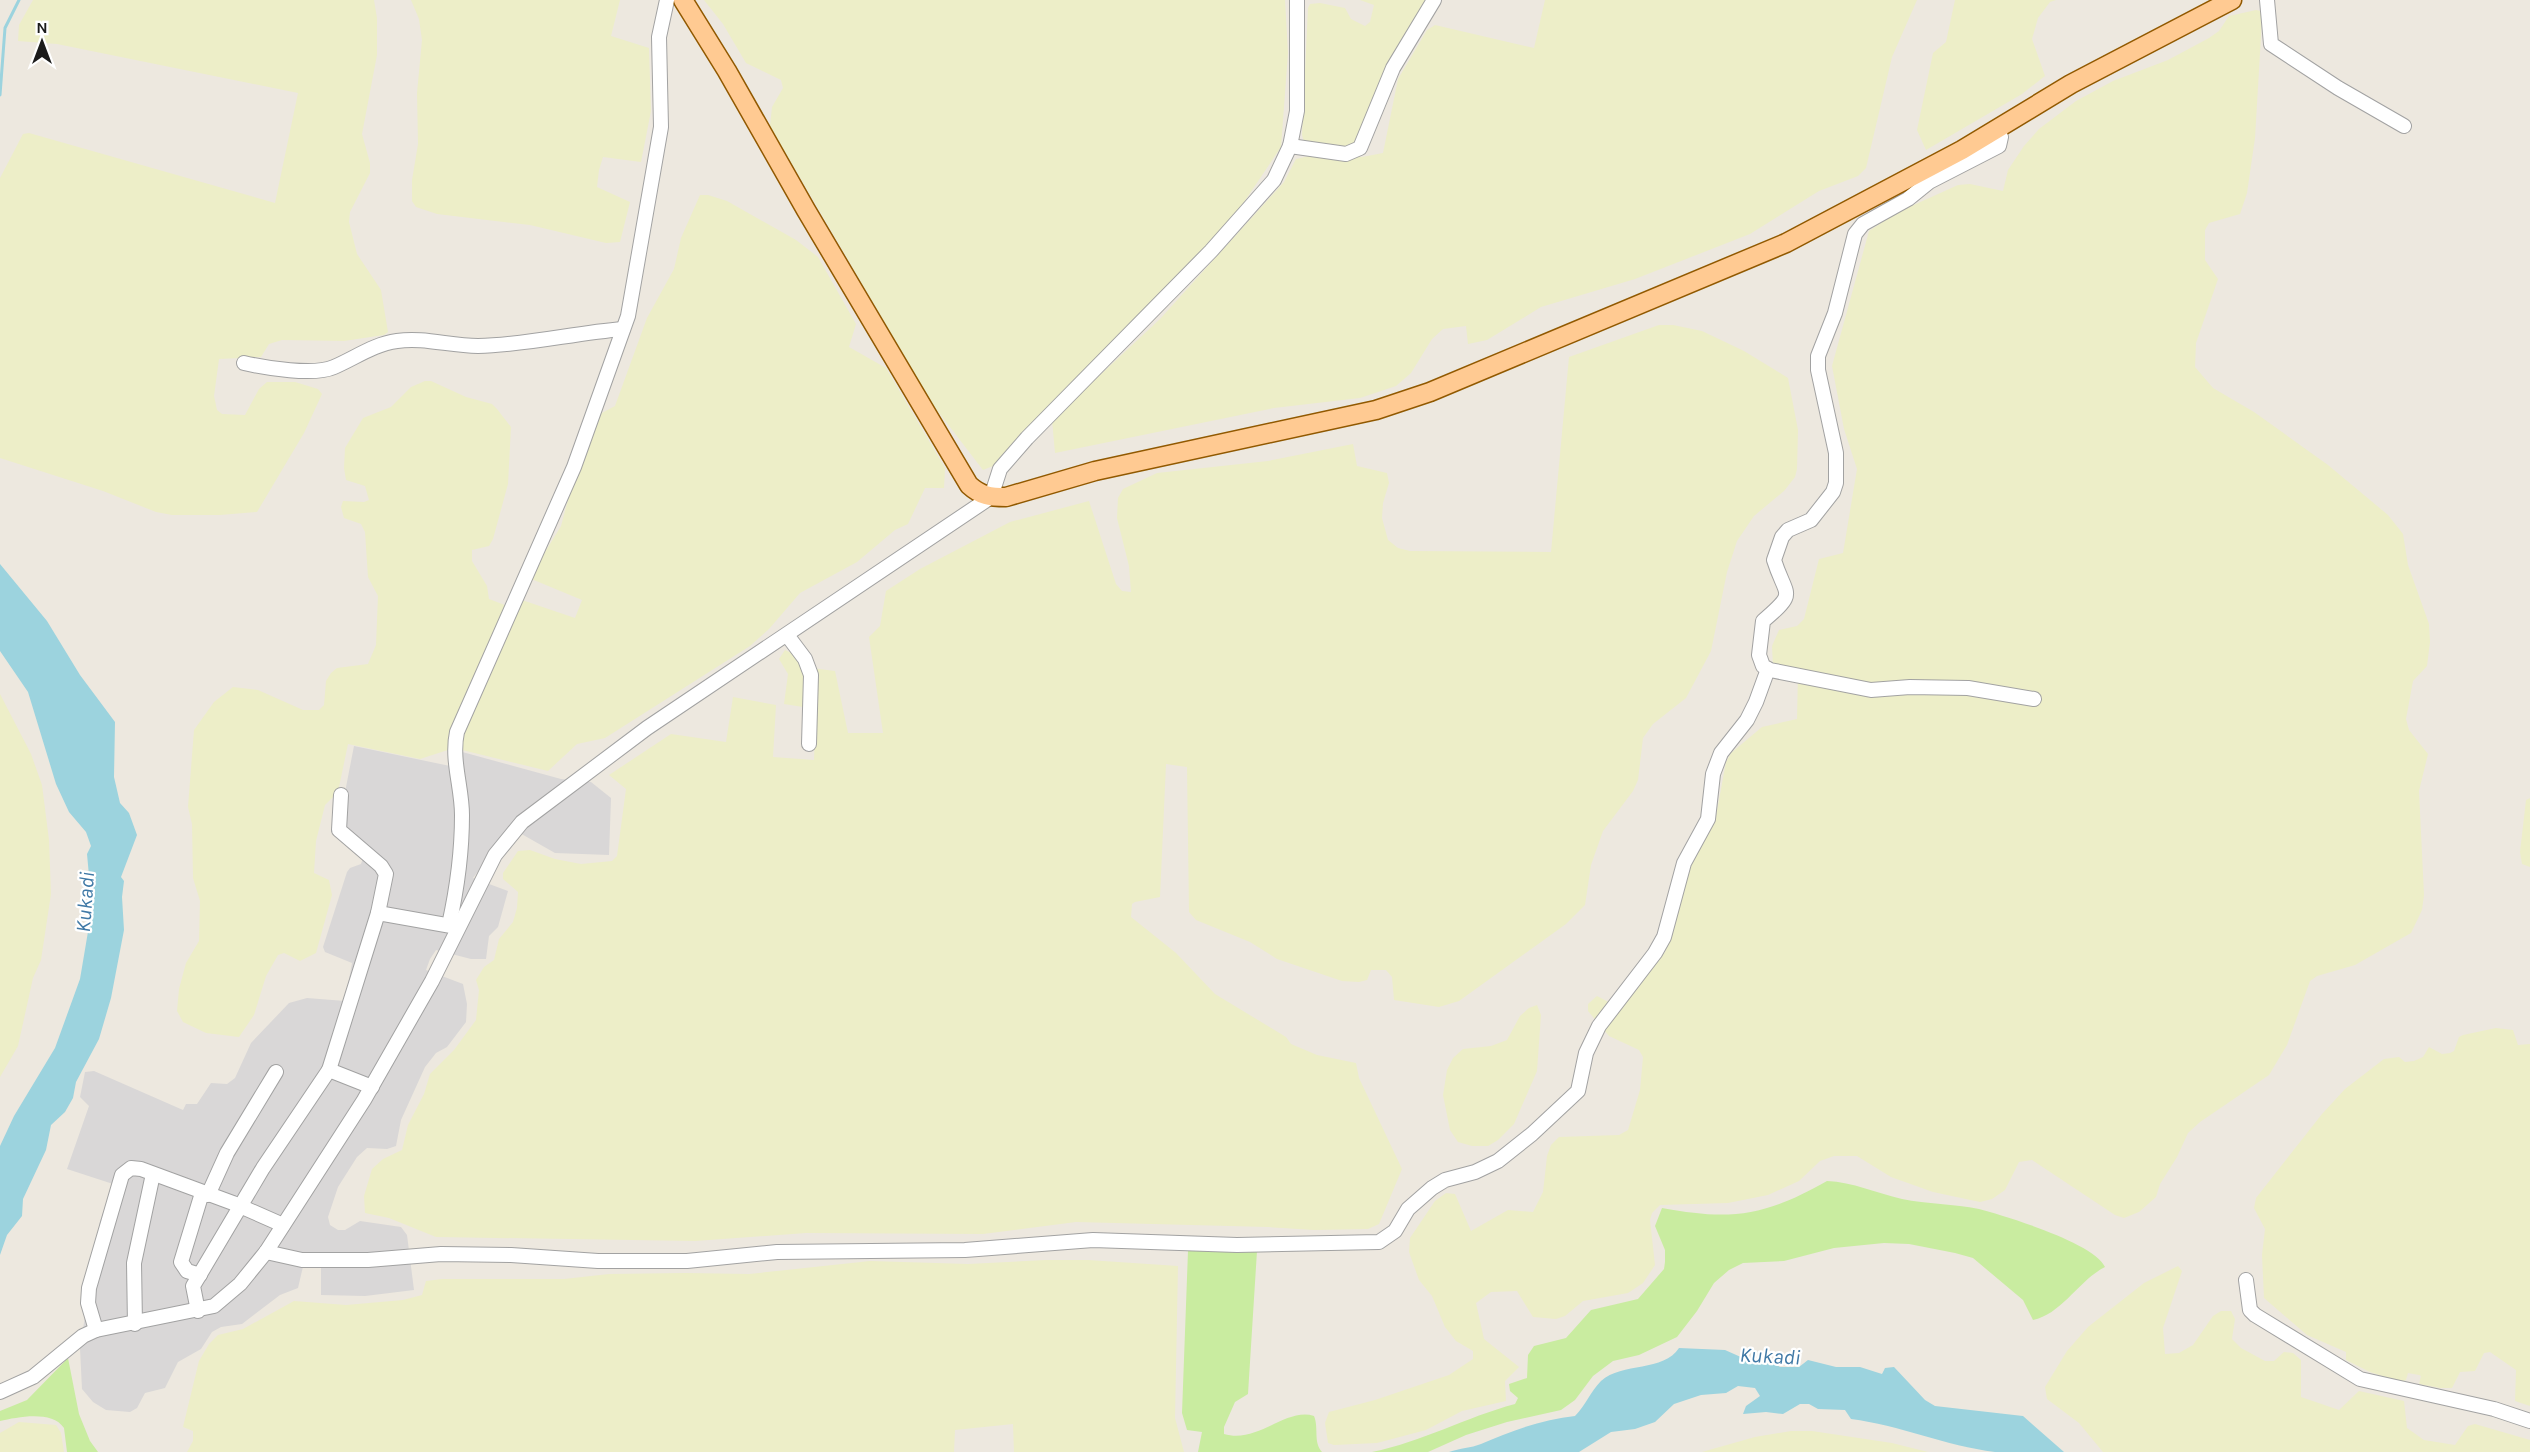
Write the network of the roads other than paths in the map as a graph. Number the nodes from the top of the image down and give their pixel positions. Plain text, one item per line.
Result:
1 (667, 0) edge
2 (683, 0) edge
3 (1297, 0) edge
4 (1434, 0) edge
5 (2232, 0) edge
6 (2267, 0) edge
7 (2404, 126) dead end
8 (1997, 129) junction
9 (1290, 146) junction
10 (623, 329) junction
11 (244, 363) dead end
12 (991, 497) junction
13 (787, 635) junction
14 (1768, 669) junction
15 (2034, 699) dead end
16 (809, 744) dead end
17 (341, 795) dead end
18 (378, 913) junction
19 (453, 926) junction
20 (329, 1070) junction
21 (276, 1072) dead end
22 (372, 1087) junction
23 (153, 1174) junction
24 (205, 1194) junction
25 (240, 1206) junction
26 (283, 1226) junction
27 (266, 1252) junction
28 (200, 1275) junction
29 (2246, 1280) dead end
30 (198, 1311) junction
31 (135, 1324) junction
32 (96, 1330) junction
33 (0, 1392) edge
34 (2530, 1421) edge

1 - 10 street
2 - 12 main road
3 - 9 street
4 - 9 street
5 - 8 main road
6 - 7 street
8 - 12 main road
8 - 14 street
9 - 12 street
10 - 11 street
10 - 19 street
12 - 13 street
13 - 16 street
13 - 19 street
14 - 15 street
14 - 27 street
17 - 18 street
18 - 19 street
18 - 20 street
19 - 22 street
20 - 22 street
20 - 25 street
21 - 24 street
22 - 26 street
23 - 24 street
23 - 31 street
23 - 32 street
24 - 25 street
24 - 28 street
25 - 26 street
25 - 28 street
26 - 27 street
27 - 30 street
28 - 30 street
29 - 34 street
30 - 31 street
31 - 32 street
32 - 33 street

